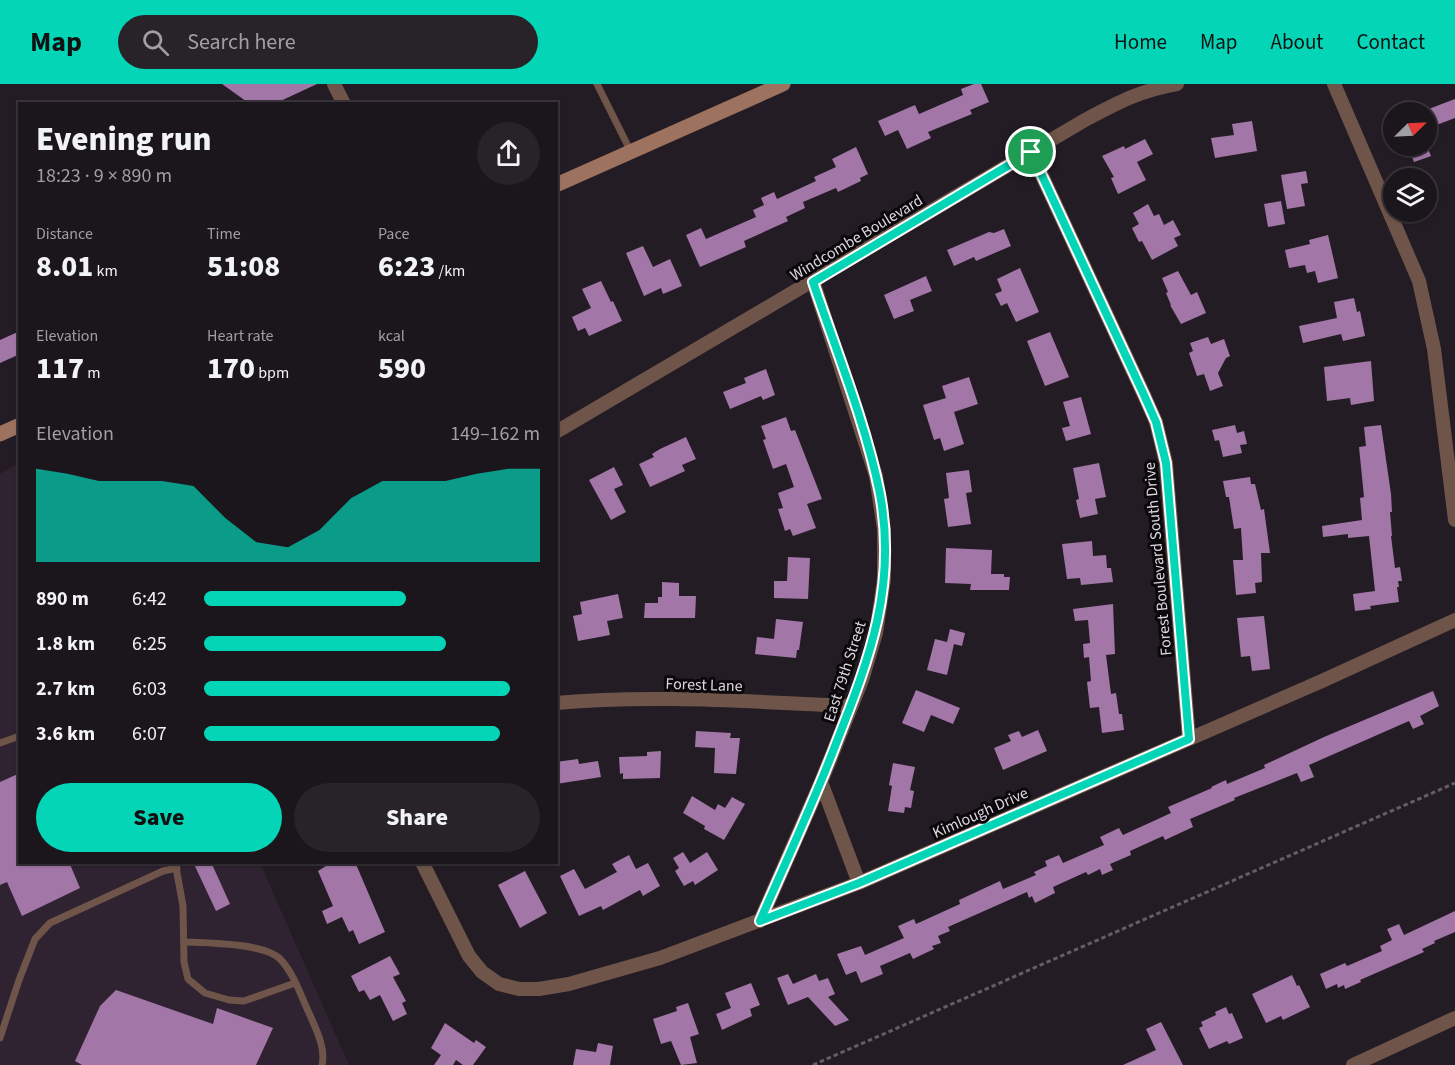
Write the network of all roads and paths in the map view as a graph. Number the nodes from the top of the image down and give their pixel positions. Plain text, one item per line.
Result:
1 (334, 84) edge
2 (597, 84) edge
3 (783, 84) edge
4 (1177, 84) edge
5 (1334, 84) edge
6 (1127, 90) edge
7 (343, 102) edge
8 (631, 152) junction
9 (1031, 152) junction
10 (558, 184) edge
11 (813, 282) junction
12 (18, 426) edge
13 (558, 431) edge
14 (0, 434) edge
15 (1455, 520) edge
16 (1455, 620) edge
17 (558, 703) edge
18 (851, 706) junction
19 (18, 737) edge
20 (1189, 739) junction
21 (0, 743) edge
22 (821, 782) junction
23 (1455, 783) edge
24 (423, 864) edge
25 (176, 865) edge
26 (859, 883) junction
27 (760, 921) junction
28 (184, 942) junction
29 (295, 983) junction
30 (1455, 1018) edge
31 (0, 1038) edge
32 (1372, 1062) edge
33 (322, 1065) edge
34 (813, 1065) edge
35 (1353, 1065) edge

1 - 7 street
2 - 8 lane
3 - 8 main road
4 - 6 street, Windcombe Boulevard
5 - 15 street
6 - 9 street, Windcombe Boulevard
8 - 10 main road
9 - 11 street, Windcombe Boulevard
9 - 20 street, Forest Boulevard South Drive
11 - 13 street, Windcombe Boulevard
11 - 18 street, East 79th Street
12 - 14 main road
16 - 20 street, Kimlough Drive
17 - 18 street, Forest Lane
18 - 22 street, East 79th Street
19 - 21 lane
20 - 26 street, Kimlough Drive
22 - 26 street
22 - 27 street, East 79th Street
23 - 34 path
24 - 27 street, Kimlough Drive
25 - 28 lane
25 - 31 lane
26 - 27 street, Kimlough Drive
28 - 29 lane
28 - 29 lane
29 - 33 lane
30 - 32 street
32 - 35 street

